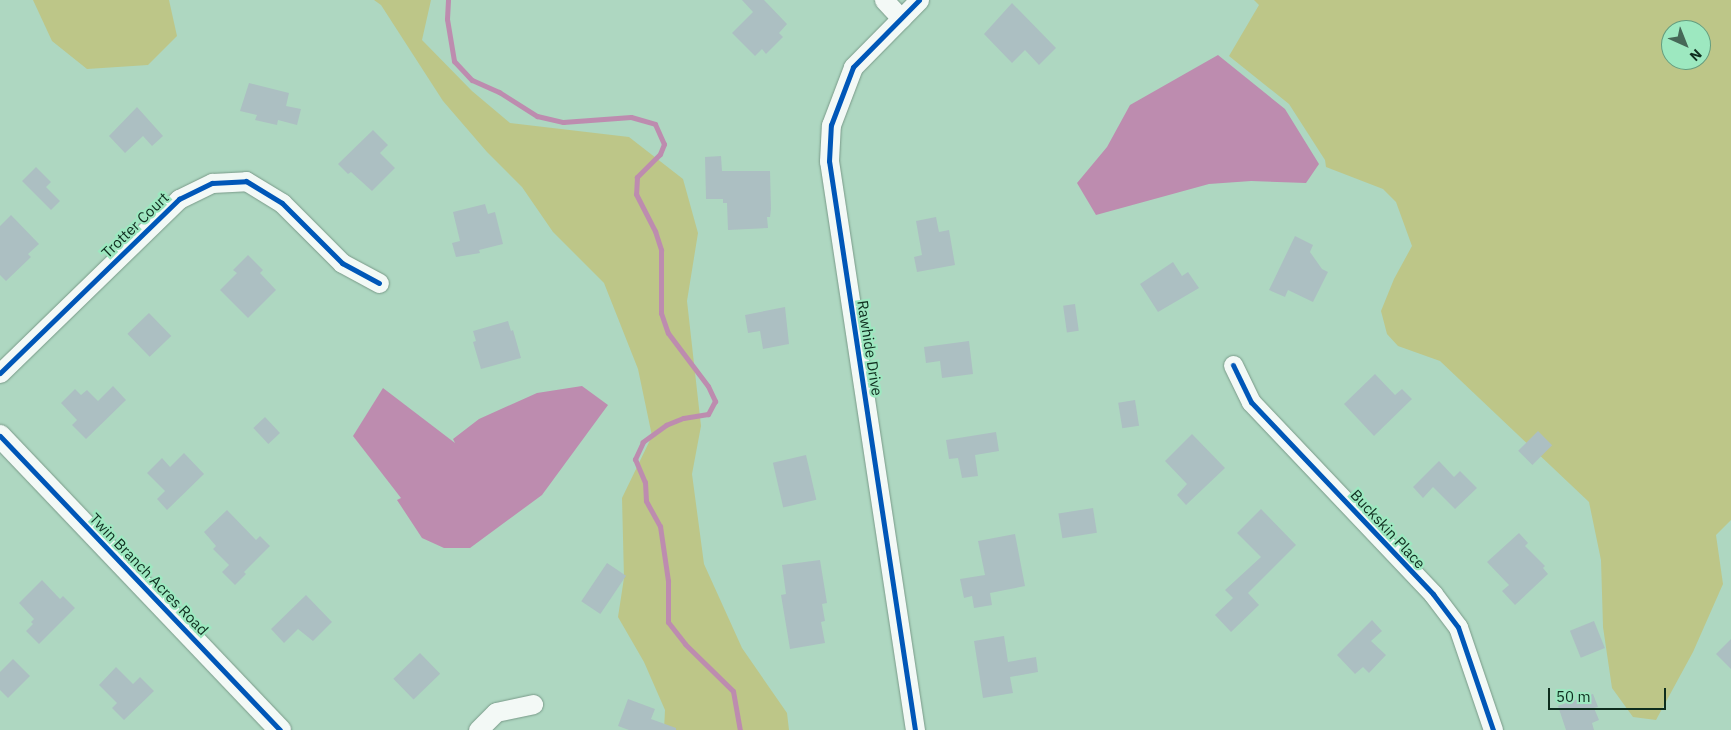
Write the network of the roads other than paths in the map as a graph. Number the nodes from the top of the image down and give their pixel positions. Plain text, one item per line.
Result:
1 (884, 0) edge
2 (919, 0) edge
3 (901, 18) junction
4 (379, 283) dead end
5 (1233, 365) dead end
6 (0, 373) edge
7 (0, 436) edge
8 (533, 704) dead end
9 (280, 730) edge
10 (478, 730) edge
11 (915, 730) edge
12 (1493, 730) edge

1 - 3 street
2 - 3 street, Rawhide Drive
3 - 11 street, Rawhide Drive
4 - 6 street, Trotter Court
5 - 12 street, Buckskin Place
7 - 9 street, Twin Branch Acres Road
8 - 10 street

